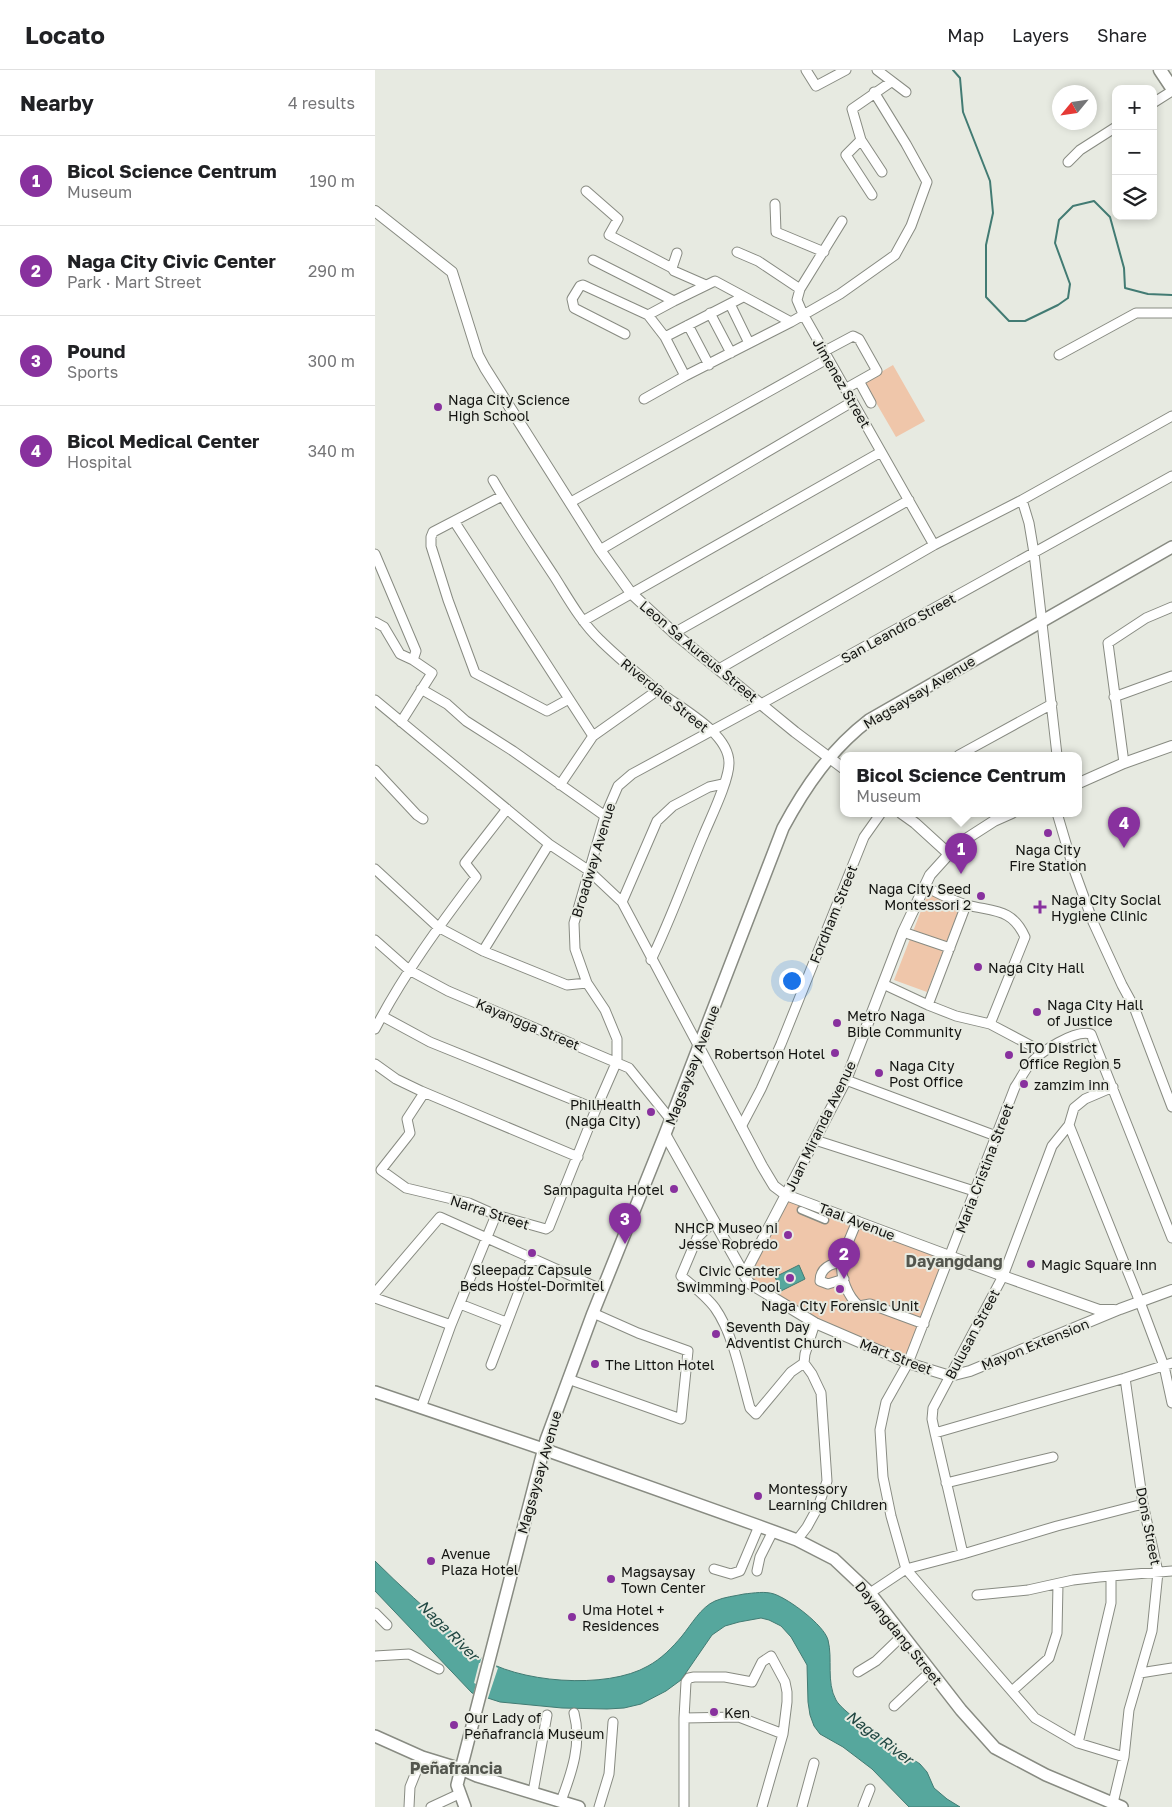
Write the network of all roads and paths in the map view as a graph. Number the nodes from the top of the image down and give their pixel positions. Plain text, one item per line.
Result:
1 (806, 70) edge
2 (846, 70) edge
3 (877, 70) edge
4 (1160, 70) edge
5 (835, 73) edge
6 (891, 82) junction
7 (1172, 89) edge
8 (874, 92) junction
9 (907, 92) dead end
10 (1157, 100) edge
11 (1112, 130) edge
12 (861, 140) junction
13 (1067, 162) dead end
14 (882, 172) dead end
15 (586, 191) dead end
16 (872, 195) dead end
17 (775, 204) dead end
18 (375, 211) edge
19 (842, 220) dead end
20 (737, 252) dead end
21 (823, 252) junction
22 (677, 253) dead end
23 (593, 260) dead end
24 (672, 268) junction
25 (706, 285) junction
26 (800, 289) junction
27 (743, 297) junction
28 (674, 301) junction
29 (730, 304) junction
30 (710, 313) junction
31 (1172, 313) edge
32 (803, 314) junction
33 (648, 315) junction
34 (791, 322) junction
35 (688, 325) junction
36 (625, 334) dead end
37 (665, 337) junction
38 (749, 343) junction
39 (731, 353) junction
40 (825, 355) junction
41 (1059, 355) dead end
42 (709, 365) junction
43 (685, 376) junction
44 (859, 381) junction
45 (845, 389) junction
46 (644, 399) dead end
47 (852, 402) junction
48 (871, 403) dead end
49 (1172, 416) edge
50 (881, 452) junction
51 (1172, 476) edge
52 (493, 480) dead end
53 (502, 496) junction
54 (909, 500) junction
55 (1022, 500) junction
56 (571, 502) junction
57 (454, 521) junction
58 (934, 545) junction
59 (1172, 547) edge
60 (600, 550) junction
61 (1034, 553) junction
62 (375, 554) edge
63 (631, 593) junction
64 (1172, 607) edge
65 (1042, 620) junction
66 (583, 621) junction
67 (375, 622) edge
68 (673, 633) junction
69 (413, 660) junction
70 (719, 669) junction
71 (1172, 676) edge
72 (421, 689) junction
73 (657, 690) junction
74 (1114, 697) junction
75 (569, 699) junction
76 (761, 704) junction
77 (1052, 704) junction
78 (377, 706) edge
79 (401, 722) junction
80 (711, 731) junction
81 (593, 736) junction
82 (1172, 746) edge
83 (964, 752) edge
84 (1057, 752) edge
85 (829, 757) junction
86 (1124, 763) junction
87 (840, 766) edge
88 (375, 770) edge
89 (1082, 782) edge
90 (723, 784) junction
91 (560, 786) junction
92 (507, 809) junction
93 (605, 816) junction
94 (878, 817) edge
95 (906, 817) edge
96 (1003, 817) edge
97 (1058, 817) edge
98 (423, 819) dead end
99 (549, 844) junction
100 (949, 854) junction
101 (375, 869) edge
102 (588, 870) junction
103 (924, 886) junction
104 (622, 902) junction
105 (966, 905) junction
106 (438, 927) junction
107 (903, 932) junction
108 (375, 940) edge
109 (949, 948) junction
110 (483, 951) junction
111 (651, 960) junction
112 (409, 970) junction
113 (587, 983) junction
114 (883, 984) junction
115 (928, 1005) junction
116 (382, 1016) junction
117 (990, 1024) junction
118 (375, 1029) edge
119 (699, 1046) junction
120 (1043, 1052) junction
121 (617, 1062) junction
122 (375, 1064) edge
123 (845, 1080) junction
124 (1113, 1087) junction
125 (424, 1092) junction
126 (1172, 1107) edge
127 (596, 1109) junction
128 (671, 1120) junction
129 (1069, 1125) junction
130 (741, 1127) junction
131 (665, 1134) junction
132 (996, 1136) junction
133 (815, 1140) junction
134 (578, 1157) junction
135 (974, 1191) junction
136 (786, 1195) junction
137 (801, 1210) dead end
138 (496, 1215) junction
139 (825, 1220) dead end
140 (857, 1221) junction
141 (714, 1222) junction
142 (487, 1237) junction
143 (1172, 1238) edge
144 (734, 1256) junction
145 (950, 1256) junction
146 (532, 1257) junction
147 (751, 1259) junction
148 (842, 1263) junction
149 (744, 1275) junction
150 (1003, 1276) junction
151 (844, 1279) junction
152 (603, 1290) junction
153 (1172, 1290) edge
154 (375, 1293) edge
155 (375, 1298) edge
156 (1140, 1302) junction
157 (460, 1304) junction
158 (1120, 1309) junction
159 (593, 1313) junction
160 (506, 1322) junction
161 (815, 1323) junction
162 (924, 1324) junction
163 (451, 1326) junction
164 (804, 1363) junction
165 (908, 1363) junction
166 (1168, 1364) edge
167 (491, 1365) dead end
168 (950, 1376) junction
169 (1125, 1378) junction
170 (568, 1379) junction
171 (375, 1392) edge
172 (1172, 1403) edge
173 (421, 1408) junction
174 (935, 1433) junction
175 (543, 1449) junction
176 (1053, 1457) dead end
177 (946, 1482) junction
178 (1143, 1504) junction
179 (759, 1526) junction
180 (773, 1531) junction
181 (797, 1540) junction
182 (963, 1554) junction
183 (714, 1569) dead end
184 (906, 1569) junction
185 (757, 1571) dead end
186 (1172, 1571) edge
187 (1158, 1572) junction
188 (1111, 1577) junction
189 (1058, 1584) junction
190 (870, 1594) junction
191 (977, 1595) dead end
192 (375, 1613) edge
193 (387, 1626) dead end
194 (903, 1635) junction
195 (376, 1654) edge
196 (1172, 1668) edge
197 (439, 1670) dead end
198 (931, 1671) junction
199 (858, 1672) dead end
200 (1140, 1673) junction
201 (1012, 1691) junction
202 (894, 1706) dead end
203 (574, 1713) dead end
204 (547, 1715) dead end
205 (684, 1718) junction
206 (613, 1722) dead end
207 (783, 1734) junction
208 (375, 1736) edge
209 (1078, 1743) junction
210 (422, 1757) junction
211 (1124, 1757) junction
212 (813, 1763) dead end
213 (461, 1769) junction
214 (870, 1789) dead end
215 (533, 1792) junction
216 (459, 1794) junction
217 (561, 1801) junction
218 (1117, 1805) edge
219 (409, 1807) edge
220 (431, 1807) edge
221 (465, 1807) edge
222 (579, 1807) edge
223 (599, 1807) edge
224 (684, 1807) edge
225 (762, 1807) edge
226 (802, 1807) edge
227 (863, 1807) edge

1 - 5 street
2 - 5 street
3 - 6 street
4 - 7 main road
6 - 8 street
6 - 9 street
7 - 10 street
8 - 12 street
8 - 32 street
11 - 13 street
12 - 14 street
12 - 16 street
15 - 24 street
17 - 21 street
18 - 56 street, Leon Sa Aureus Street
19 - 21 street
20 - 26 street
21 - 26 street
22 - 24 street
23 - 28 street
24 - 25 street
25 - 27 street
25 - 28 street
26 - 32 street, Jimenez Street
27 - 29 street
27 - 34 street
28 - 33 street
29 - 30 street
29 - 38 street
30 - 35 street
30 - 39 street
31 - 41 street
32 - 34 street
32 - 40 street, Jimenez Street
33 - 36 street
33 - 37 street
34 - 38 street
35 - 37 street
35 - 42 street
37 - 43 street
38 - 39 street
39 - 42 street
40 - 44 street
40 - 45 street, Jimenez Street
40 - 56 street
42 - 43 street
43 - 46 street
44 - 45 street
44 - 48 street
45 - 47 street, Jimenez Street
47 - 50 street, Jimenez Street
47 - 60 street
49 - 55 street
50 - 54 street, Jimenez Street
50 - 63 street
51 - 61 street
52 - 53 street, Riverdale Street
53 - 57 street
53 - 66 street, Riverdale Street
54 - 58 street, Jimenez Street
54 - 68 street
55 - 58 street
55 - 61 street
56 - 60 street, Leon Sa Aureus Street
57 - 75 street
57 - 75 street
58 - 70 street
59 - 65 main road, Magsaysay Avenue
60 - 63 street, Leon Sa Aureus Street
61 - 65 street
61 - 76 street, San Leandro Street
62 - 69 street
63 - 66 street
63 - 68 street, Leon Sa Aureus Street
64 - 74 street
65 - 77 street
65 - 85 main road, Magsaysay Avenue
66 - 73 street, Riverdale Street
67 - 69 street
68 - 70 street, Leon Sa Aureus Street
69 - 72 street
70 - 76 street, Leon Sa Aureus Street
71 - 74 street
72 - 79 street
72 - 91 street
73 - 80 street, Riverdale Street
73 - 81 street
74 - 86 street
75 - 81 street
76 - 80 street, Broadway Avenue
76 - 85 street, Leon Sa Aureus Street
77 - 83 street
77 - 84 street
78 - 79 street
79 - 92 street
80 - 90 street, Riverdale Street
80 - 93 street, Broadway Avenue
81 - 91 street
82 - 86 street
85 - 87 street, Leon Sa Aureus Street
85 - 119 main road, Magsaysay Avenue
86 - 89 street
88 - 98 street
90 - 104 street
90 - 111 street, Riverdale Street
91 - 93 street
92 - 99 street
92 - 106 street
93 - 102 street, Broadway Avenue
94 - 130 street, Fordham Street
95 - 100 street
96 - 100 street, Juan Miranda Avenue
97 - 126 street
99 - 102 street
99 - 110 street
100 - 103 street, Juan Miranda Avenue
101 - 106 street
102 - 104 street
102 - 113 street, Broadway Avenue
103 - 105 street
103 - 107 street, Juan Miranda Avenue
104 - 111 street
105 - 109 street
105 - 117 street
106 - 110 street
106 - 112 street
107 - 109 street
107 - 114 street, Juan Miranda Avenue
108 - 112 street, Kayangga Street
109 - 115 street
110 - 113 street
111 - 119 street
112 - 116 street
112 - 121 street, Kayangga Street
113 - 121 street, Broadway Avenue
114 - 115 street
114 - 123 street, Juan Miranda Avenue
115 - 117 street
116 - 118 street
116 - 127 street
117 - 120 street
119 - 128 main road, Magsaysay Avenue
119 - 130 street, Taal Avenue
120 - 124 street, Maria Cristina Street
120 - 132 street, Maria Cristina Street
121 - 127 street, Narra Street
121 - 128 street, Kayangga Street
122 - 125 street
123 - 132 street
123 - 133 street, Juan Miranda Avenue
124 - 129 street, Bulusan Street
124 - 143 street
125 - 134 street
125 - 138 street, Narra Street
127 - 134 street, Narra Street
128 - 131 main road, Magsaysay Avenue
129 - 150 street, Bulusan Street
129 - 156 street
130 - 136 street, Taal Avenue
131 - 141 street, Mart Street
131 - 152 main road, Magsaysay Avenue
132 - 135 street, Maria Cristina Street
133 - 135 street
133 - 136 street, Juan Miranda Avenue
134 - 138 street, Narra Street
135 - 145 street, Maria Cristina Street
136 - 140 street, Taal Avenue
136 - 147 street, Juan Miranda Avenue
137 - 139 street
138 - 142 street
140 - 145 street, Taal Avenue
140 - 148 street
141 - 144 street, Mart Street
141 - 164 street
142 - 146 street
142 - 154 street
142 - 157 street
144 - 147 street
144 - 149 street, Mart Street
145 - 150 street, Taal Avenue
145 - 162 street, Maria Cristina Street
146 - 152 street
146 - 160 street
147 - 149 street, Juan Miranda Avenue
148 - 151 street
148 - 151 street
149 - 161 street, Mart Street
150 - 158 street, Taal Avenue
150 - 168 street, Bulusan Street
151 - 162 street
152 - 159 main road, Magsaysay Avenue
153 - 156 street, Mayon Extension
155 - 163 street
156 - 158 street, Mayon Extension
156 - 166 street
157 - 160 street
157 - 163 street
158 - 168 street, Mayon Extension
159 - 170 main road, Magsaysay Avenue
159 - 170 street
160 - 167 street
161 - 164 street
161 - 165 street, Mart Street
162 - 165 street, Maria Cristina Street
163 - 173 street
164 - 181 street
165 - 168 street, Mart Street
165 - 184 street, Maria Cristina Street
166 - 169 street
166 - 172 street
168 - 174 street, Bulusan Street
169 - 174 street
169 - 178 street, Dons Street
170 - 175 main road, Magsaysay Avenue
171 - 173 main road, Dayangdang Street
173 - 175 main road, Dayangdang Street
174 - 177 street, Bulusan Street
175 - 179 main road, Dayangdang Street
175 - 213 main road, Magsaysay Avenue
176 - 177 street
177 - 182 street, Bulusan Street
178 - 182 street
178 - 187 street, Dons Street
179 - 180 main road, Dayangdang Street
179 - 183 street
180 - 181 main road, Dayangdang Street
180 - 185 street
181 - 190 main road, Dayangdang Street
182 - 184 street
184 - 190 street
184 - 201 street
186 - 187 street
187 - 188 street
187 - 200 street, Dons Street
188 - 189 street
188 - 209 street
189 - 191 street
189 - 201 street
190 - 194 main road, Dayangdang Street
192 - 193 street
194 - 198 main road, Dayangdang Street
194 - 199 street
195 - 197 street
196 - 200 street
198 - 202 street
198 - 218 main road, Dayangdang Street
200 - 211 street, Dons Street
201 - 209 street
203 - 217 street
204 - 215 street
205 - 207 street
205 - 207 street
205 - 224 street
206 - 223 street
207 - 225 street
208 - 210 main road
209 - 211 street
210 - 213 main road
210 - 219 street
211 - 218 street, Dons Street
212 - 226 street
213 - 215 main road
213 - 216 main road, Magsaysay Avenue
214 - 227 street
215 - 217 main road
216 - 220 street
216 - 221 main road
217 - 222 main road

